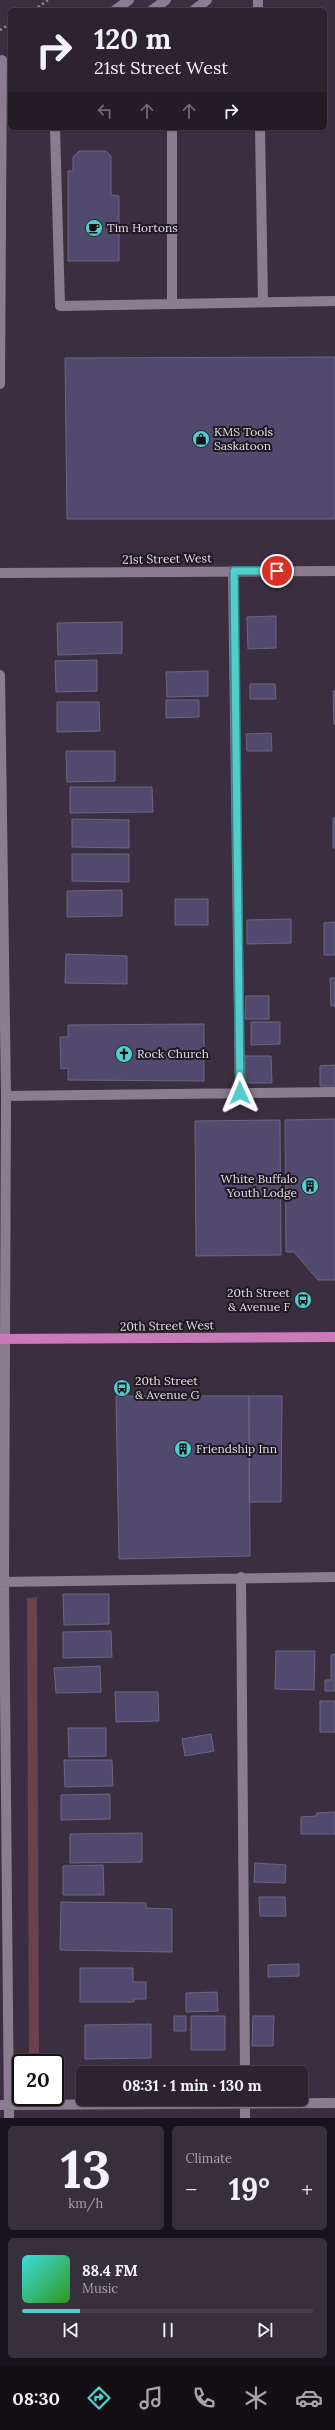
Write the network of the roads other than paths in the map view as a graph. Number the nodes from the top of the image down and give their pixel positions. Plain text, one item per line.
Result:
1 (129, 0) edge
2 (166, 0) edge
3 (208, 0) edge
4 (118, 8) edge
5 (155, 8) edge
6 (197, 8) edge
7 (2, 60) dead end
8 (56, 130) edge
9 (172, 130) edge
10 (260, 130) edge
11 (335, 301) edge
12 (263, 302) junction
13 (172, 303) junction
14 (0, 384) edge
15 (234, 571) junction
16 (335, 571) edge
17 (0, 573) edge
18 (0, 674) edge
19 (335, 1092) edge
20 (240, 1093) junction
21 (6, 1096) junction
22 (335, 1337) edge
23 (3, 1339) edge
24 (240, 1577) junction
25 (335, 1577) edge
26 (2, 1582) edge
27 (245, 2066) edge
28 (308, 2102) edge
29 (335, 2103) edge
30 (76, 2104) edge
31 (5, 2105) edge
32 (245, 2106) edge
33 (9, 2118) edge
34 (245, 2118) edge

1 - 4 street
2 - 5 street
3 - 6 street
7 - 14 street
8 - 13 street
9 - 13 street
10 - 12 street
11 - 12 street
12 - 13 street
15 - 16 street, 21st Street West
15 - 17 street, 21st Street West
15 - 20 street
18 - 21 street
19 - 20 street
20 - 21 street
21 - 23 street
22 - 23 main road, 20th Street West
23 - 26 street
24 - 25 street
24 - 26 street
24 - 27 street
26 - 31 street
28 - 29 street
30 - 31 street
31 - 33 street
32 - 34 street

